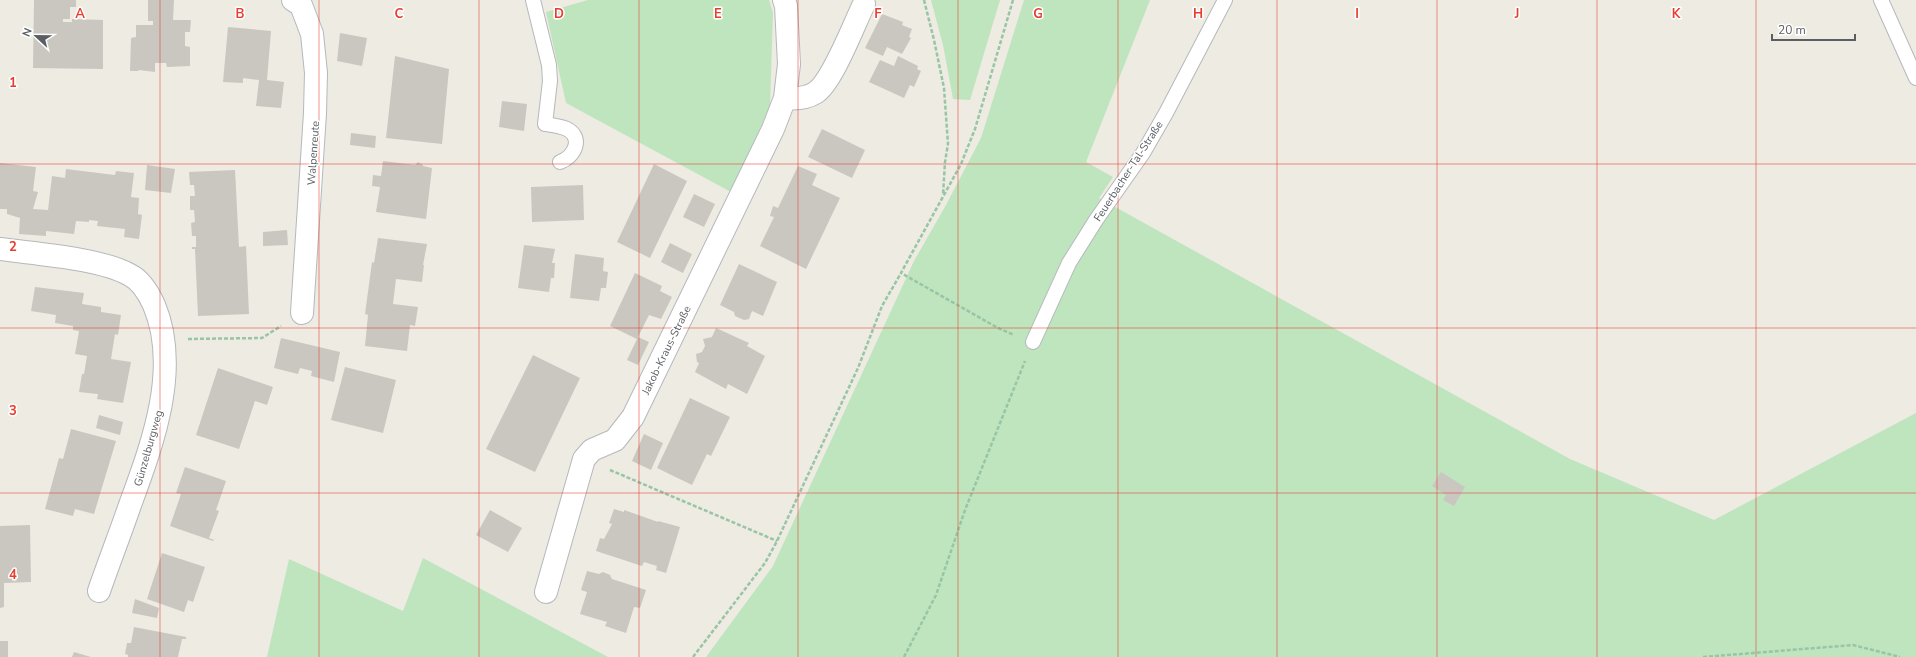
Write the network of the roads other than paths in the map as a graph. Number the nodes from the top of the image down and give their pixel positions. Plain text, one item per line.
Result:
1 (533, 0) edge
2 (784, 0) edge
3 (1225, 0) edge
4 (1881, 0) edge
5 (300, 2) edge
6 (864, 4) dead end
7 (1916, 78) edge
8 (785, 98) junction
9 (560, 162) dead end
10 (0, 249) edge
11 (302, 313) dead end
12 (1033, 342) road end
13 (99, 591) dead end
14 (546, 592) dead end

1 - 9 lane
2 - 8 street, Jakob-Kraus-Straße
3 - 12 lane, Feuerbacher-Tal-Straße
4 - 7 lane
5 - 11 street, Walpenreute
6 - 8 street
8 - 14 street, Jakob-Kraus-Straße
10 - 13 street, Günzelburgweg

